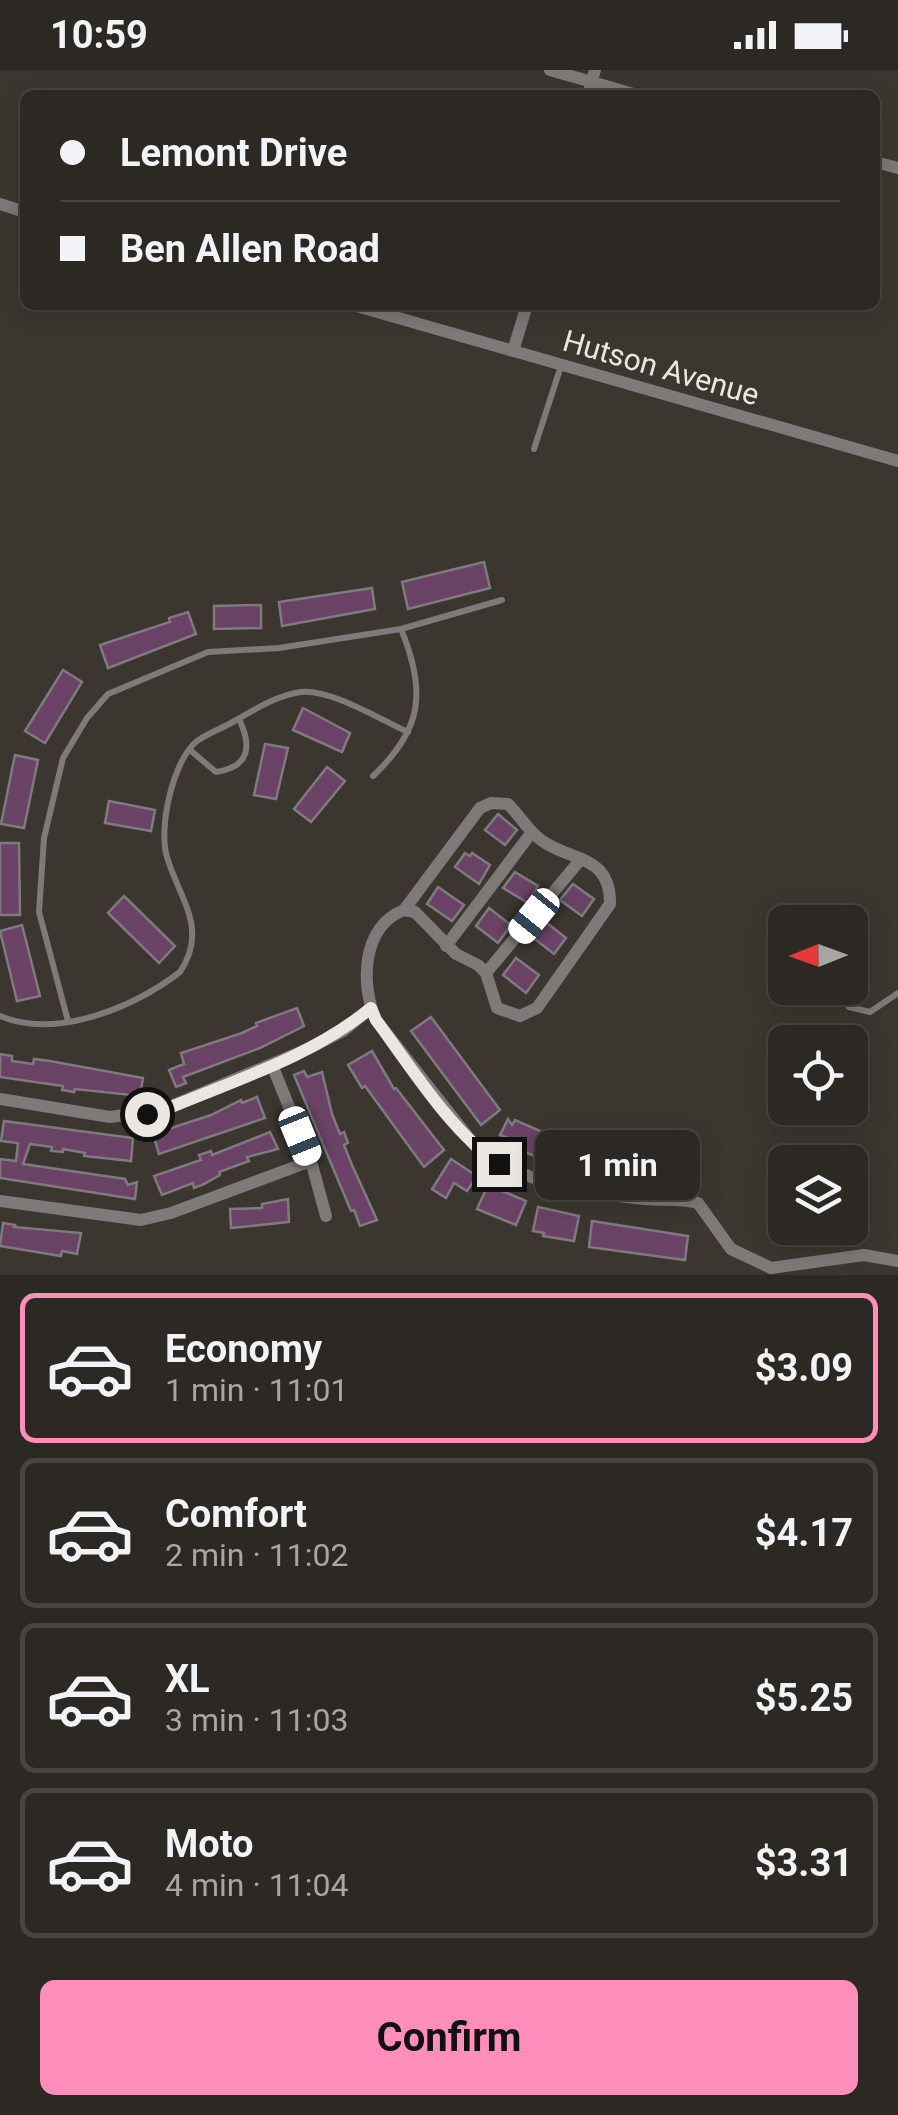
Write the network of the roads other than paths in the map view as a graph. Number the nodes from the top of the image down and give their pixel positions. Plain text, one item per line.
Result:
1 (550, 70) edge
2 (592, 82) edge
3 (620, 90) edge
4 (371, 310) edge
5 (525, 310) edge
6 (513, 350) junction
7 (562, 365) junction
8 (534, 449) dead end
9 (898, 460) edge
10 (502, 600) dead end
11 (401, 629) junction
12 (238, 718) junction
13 (408, 732) junction
14 (190, 750) junction
15 (373, 776) dead end
16 (532, 832) junction
17 (580, 859) junction
18 (404, 910) junction
19 (446, 946) junction
20 (486, 973) junction
21 (898, 994) edge
22 (849, 1007) dead end
23 (371, 1008) junction
24 (0, 1016) edge
25 (68, 1021) junction
26 (272, 1065) junction
27 (0, 1099) edge
28 (310, 1161) junction
29 (0, 1201) edge
30 (326, 1216) dead end
31 (898, 1261) edge

1 - 2 street
2 - 3 street
4 - 6 street, Hutson Avenue
5 - 6 street
6 - 7 street, Hutson Avenue
7 - 8 lane
7 - 9 street, Hutson Avenue
10 - 11 lane
11 - 13 lane
11 - 25 lane
12 - 13 lane
12 - 14 lane
12 - 14 lane
13 - 15 lane
14 - 25 lane
16 - 17 street
16 - 18 street
16 - 19 street
17 - 20 street
17 - 20 street
18 - 19 street
18 - 23 street
19 - 20 street
21 - 22 lane
23 - 26 street
23 - 31 street
24 - 25 lane
26 - 27 street
26 - 28 street
28 - 29 street
28 - 30 street

